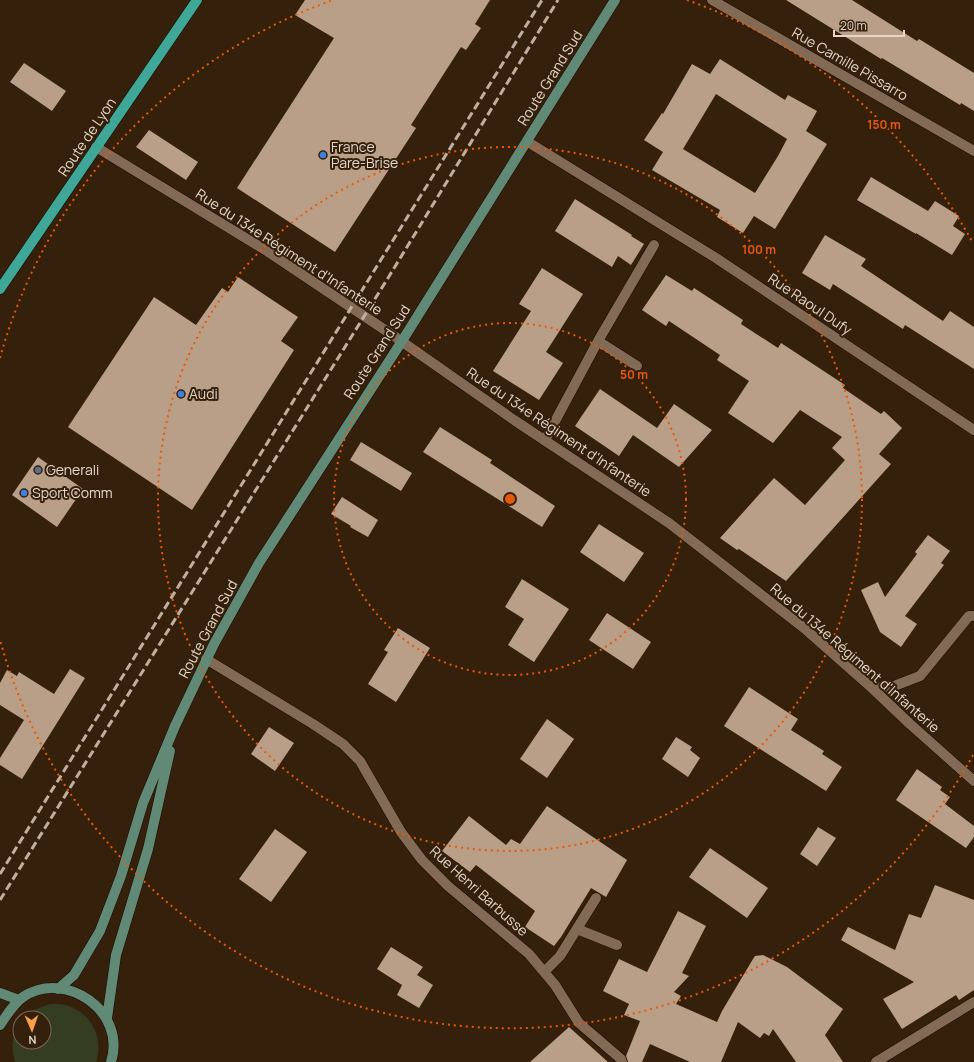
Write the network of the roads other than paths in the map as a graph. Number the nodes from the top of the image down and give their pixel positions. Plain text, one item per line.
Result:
1 (197, 0) edge
2 (616, 0) edge
3 (712, 0) edge
4 (528, 142) junction
5 (96, 147) junction
6 (974, 151) edge
7 (654, 245) dead end
8 (0, 289) edge
9 (402, 341) junction
10 (598, 341) junction
11 (637, 366) dead end
12 (974, 430) edge
13 (545, 440) junction
14 (974, 616) edge
15 (206, 660) junction
16 (872, 688) junction
17 (175, 726) junction
18 (974, 781) edge
19 (596, 898) dead end
20 (576, 929) junction
21 (617, 945) dead end
22 (544, 972) junction
23 (58, 989) junction
24 (0, 993) edge
25 (19, 1000) junction
26 (974, 1002) edge
27 (107, 1018) junction
28 (0, 1025) edge
29 (111, 1062) edge
30 (622, 1062) edge
31 (876, 1062) edge

1 - 5 main road, Route de Lyon
2 - 4 main road, Route Grand Sud
3 - 6 street, Rue Camille Pissarro
4 - 9 main road, Route Grand Sud
4 - 12 street, Rue Raoul Dufy
5 - 8 main road, Route de Lyon
5 - 9 street, Rue du 134e Régiment d'Infanterie
7 - 10 street
9 - 13 street, Rue du 134e Régiment d'Infanterie
9 - 15 main road, Route Grand Sud
10 - 11 street
10 - 13 street
13 - 16 street, Rue du 134e Régiment d'Infanterie
14 - 16 street
15 - 17 main road, Route Grand Sud
15 - 22 street, Rue Henri Barbusse
16 - 18 street, Rue du 134e Régiment d'Infanterie
17 - 23 main road, Route Grand Sud
17 - 27 main road, Route Grand Sud
19 - 20 street
20 - 21 street
20 - 22 street
22 - 30 street, Rue Henri Barbusse
23 - 25 main road
23 - 27 main road
24 - 25 main road
25 - 28 main road
26 - 31 street
27 - 29 main road

